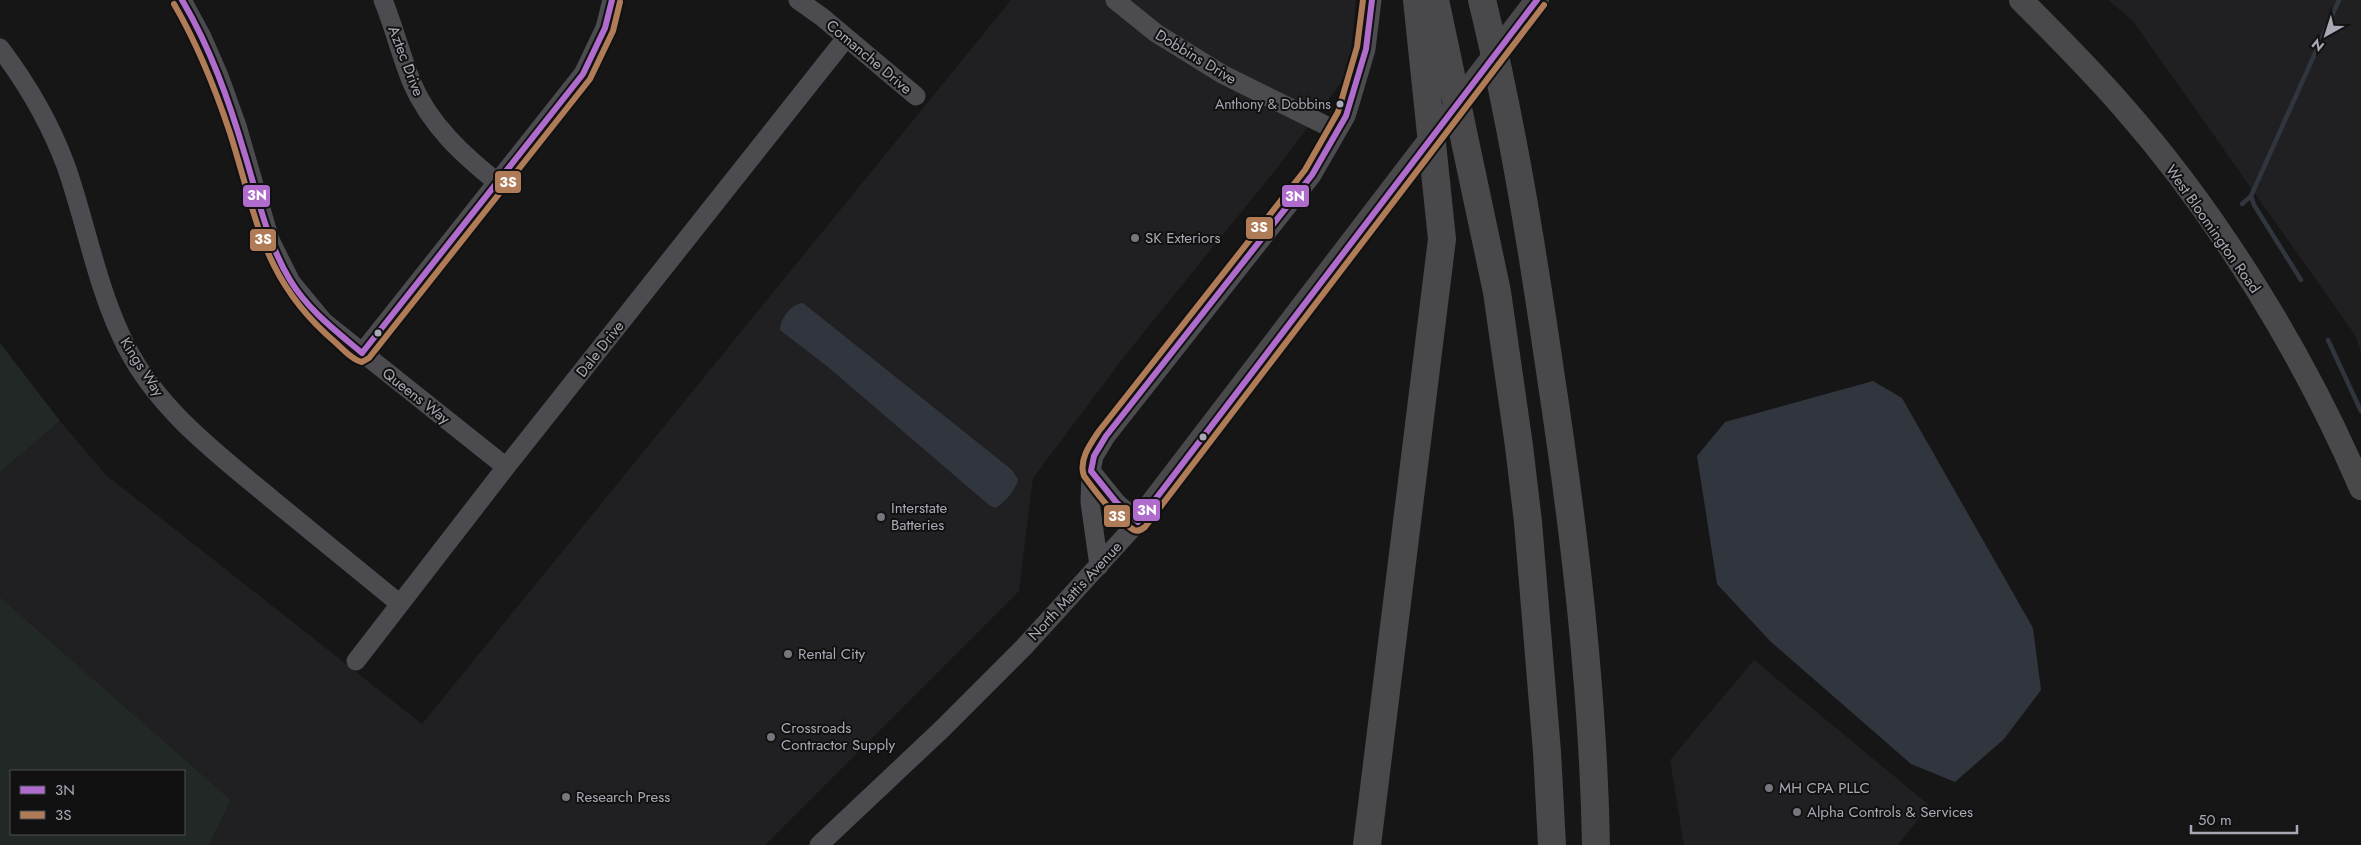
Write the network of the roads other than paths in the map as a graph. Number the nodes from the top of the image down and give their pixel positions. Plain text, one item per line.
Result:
1 (182, 0) edge
2 (383, 0) edge
3 (612, 0) edge
4 (798, 0) edge
5 (1115, 0) edge
6 (1372, 0) edge
7 (1417, 0) edge
8 (1435, 0) edge
9 (1482, 0) edge
10 (2021, 0) edge
11 (1536, 1) edge
12 (846, 38) junction
13 (0, 48) edge
14 (916, 96) dead end
15 (1338, 131) junction
16 (498, 183) junction
17 (362, 353) junction
18 (506, 467) junction
19 (1091, 471) junction
20 (2361, 488) edge
21 (1138, 522) junction
22 (1100, 566) junction
23 (400, 604) junction
24 (356, 661) dead end
25 (1595, 802) junction
26 (818, 845) edge
27 (1367, 845) edge
28 (1552, 845) edge
29 (1596, 845) edge
30 (1601, 845) edge

1 - 17 street, Queens Way
2 - 16 street, Aztec Drive
3 - 16 street
4 - 12 street, Comanche Drive
5 - 15 street, Dobbins Drive
6 - 15 street
7 - 27 highway
8 - 28 highway
9 - 25 highway
10 - 20 main road, West Bloomington Road
11 - 21 main road, North Mattis Avenue
12 - 14 street, Comanche Drive
12 - 18 street, Dale Drive
13 - 23 street, Kings Way
15 - 19 street
16 - 17 street
17 - 18 street, Queens Way
18 - 23 street, Dale Drive
19 - 21 street
19 - 22 street
21 - 22 street, North Mattis Avenue
22 - 26 street, North Mattis Avenue
23 - 24 street, Dale Drive
25 - 29 highway
25 - 30 highway

